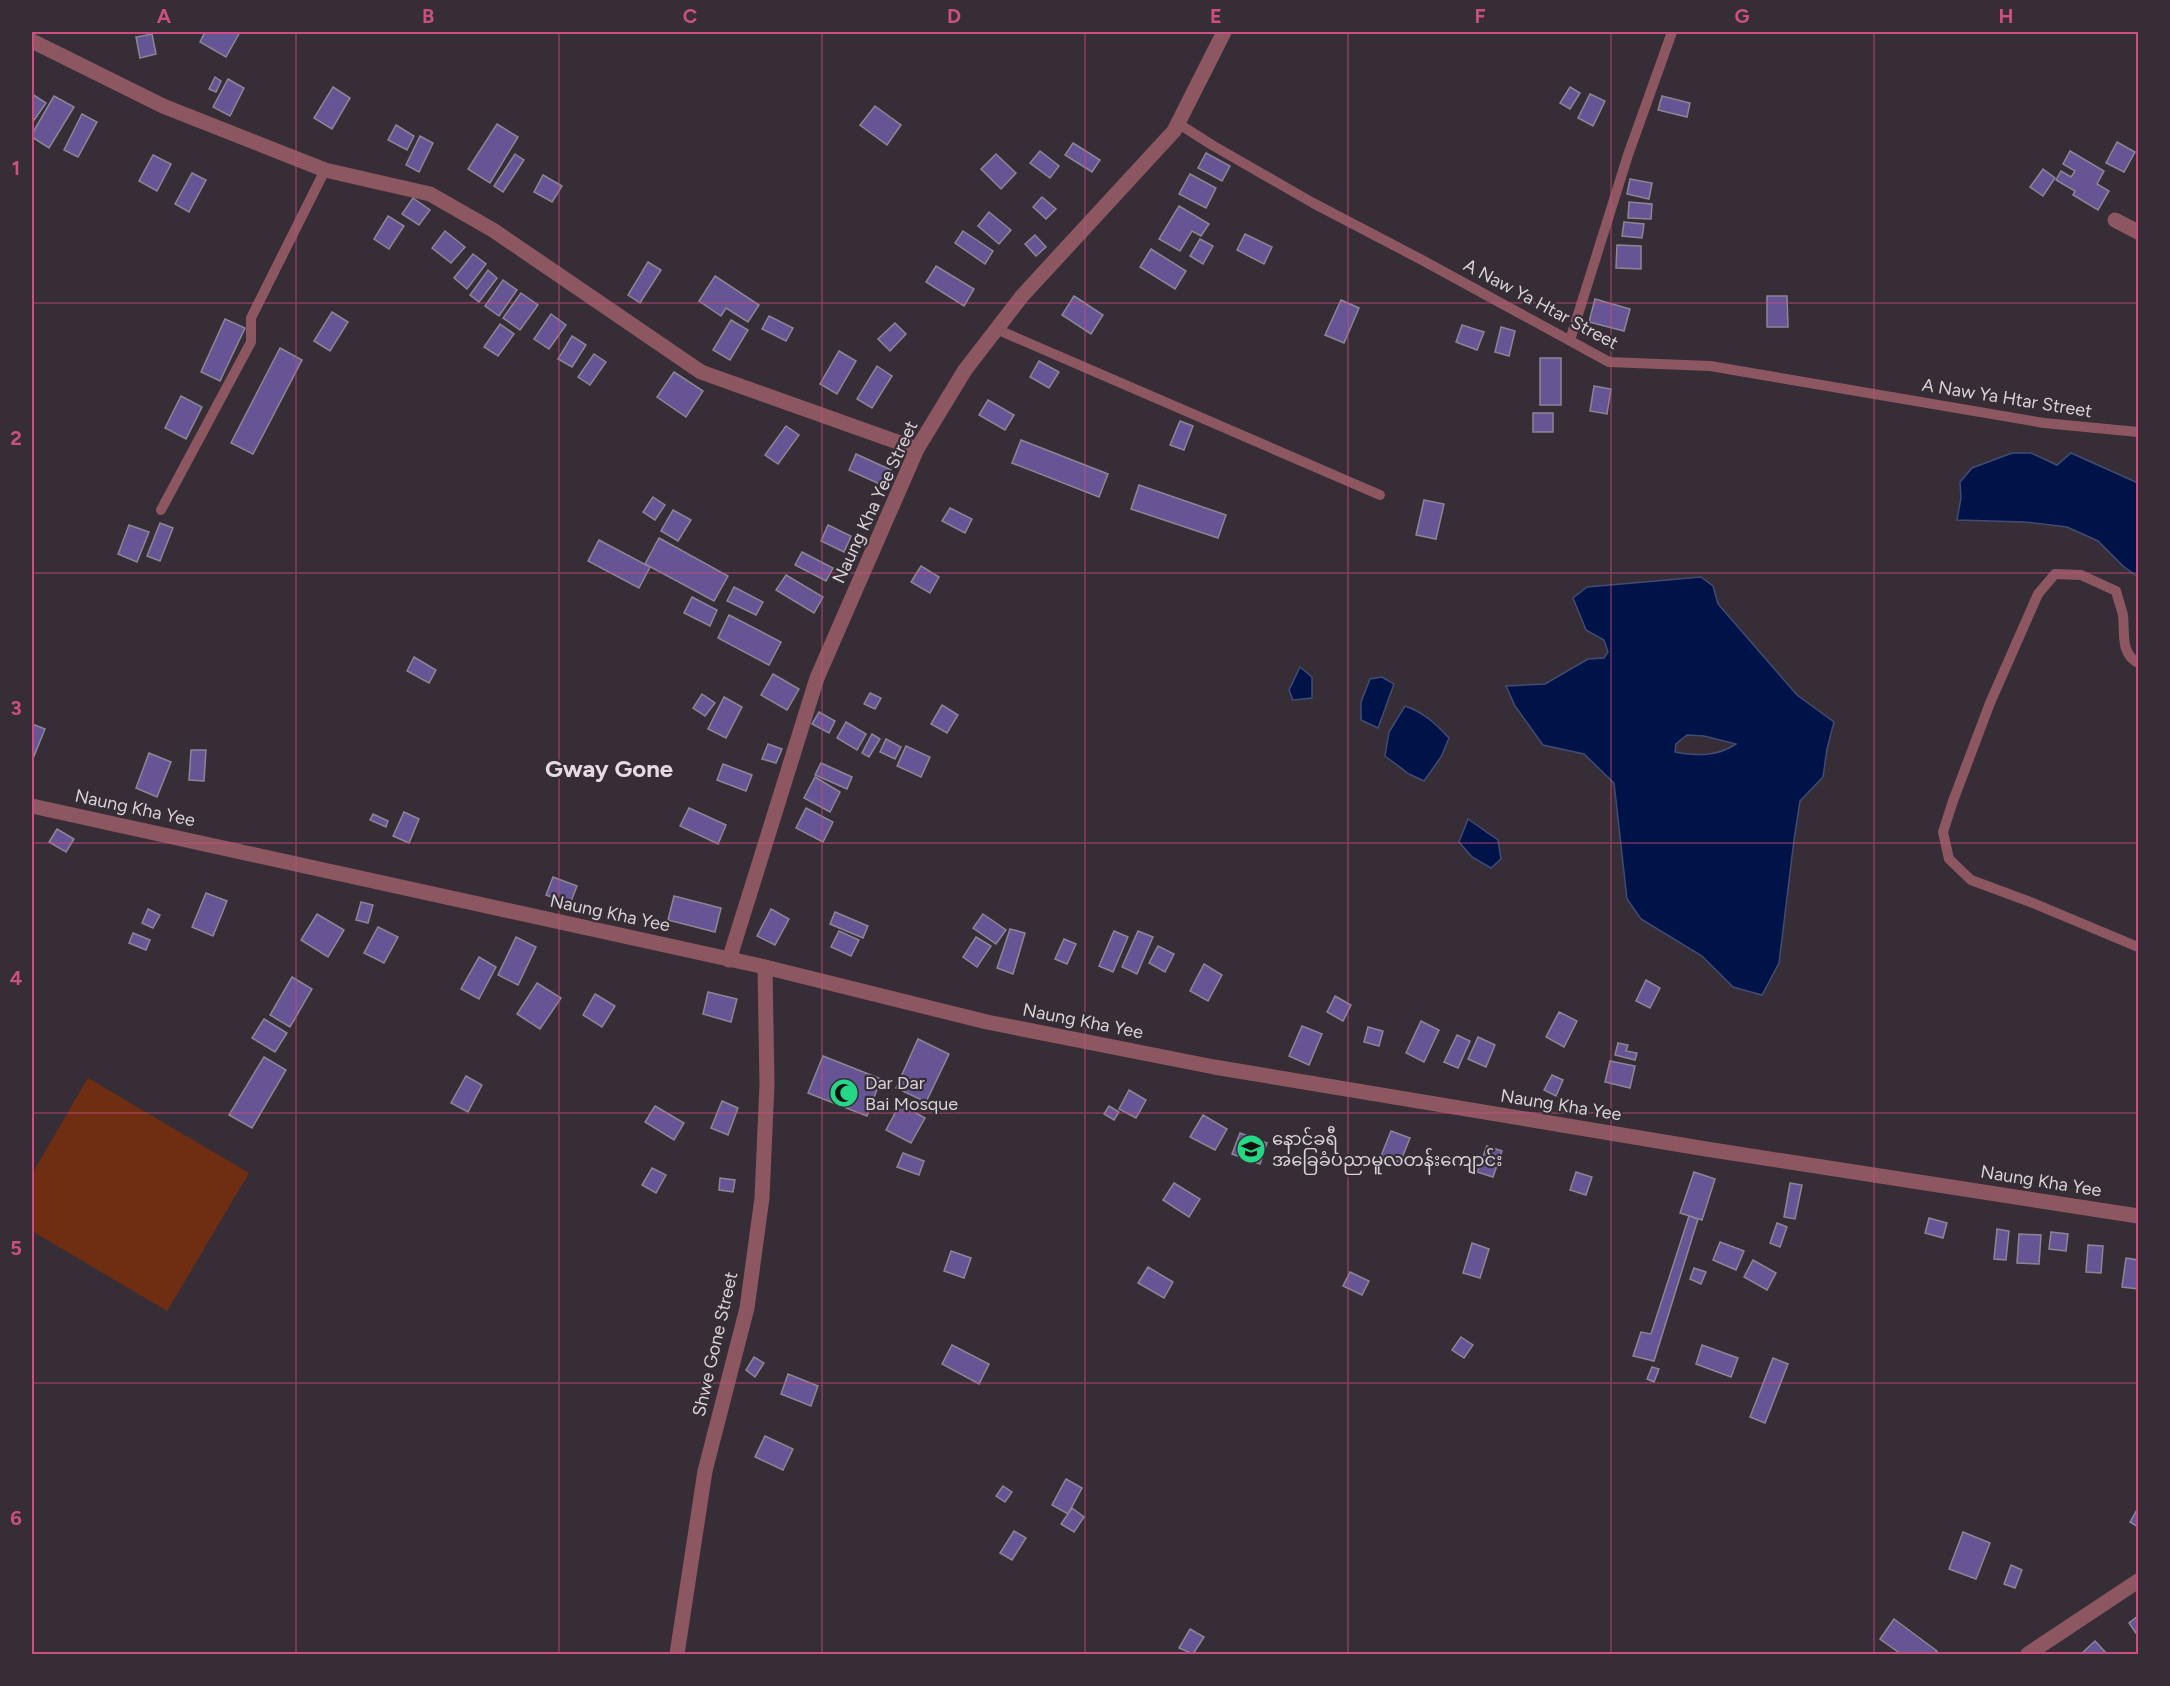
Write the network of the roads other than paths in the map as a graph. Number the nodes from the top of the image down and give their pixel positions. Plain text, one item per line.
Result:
1 (1224, 32) edge
2 (1672, 32) edge
3 (32, 41) edge
4 (1179, 123) junction
5 (325, 170) junction
6 (2115, 220) dead end
7 (2139, 232) edge
8 (996, 329) junction
9 (1570, 340) junction
10 (2139, 432) edge
11 (917, 449) junction
12 (1380, 495) dead end
13 (161, 510) dead end
14 (2139, 663) edge
15 (32, 806) edge
16 (2139, 947) edge
17 (729, 960) junction
18 (765, 967) junction
19 (2139, 1215) edge
20 (2139, 1581) edge
21 (677, 1654) edge
22 (2028, 1654) edge

1 - 4 street, Naung Kha Yee Street
2 - 9 lane
3 - 5 street
4 - 8 street, Naung Kha Yee Street
4 - 9 lane, A Naw Ya Htar Street
5 - 11 street
5 - 13 lane
6 - 7 street
8 - 11 street, Naung Kha Yee Street
8 - 12 lane
9 - 10 lane, A Naw Ya Htar Street
11 - 17 street, Naung Kha Yee Street
14 - 16 lane
15 - 17 street, Naung Kha Yee
17 - 18 street, Naung Kha Yee
18 - 19 street, Naung Kha Yee
18 - 21 street, Shwe Gone Street
20 - 22 street

